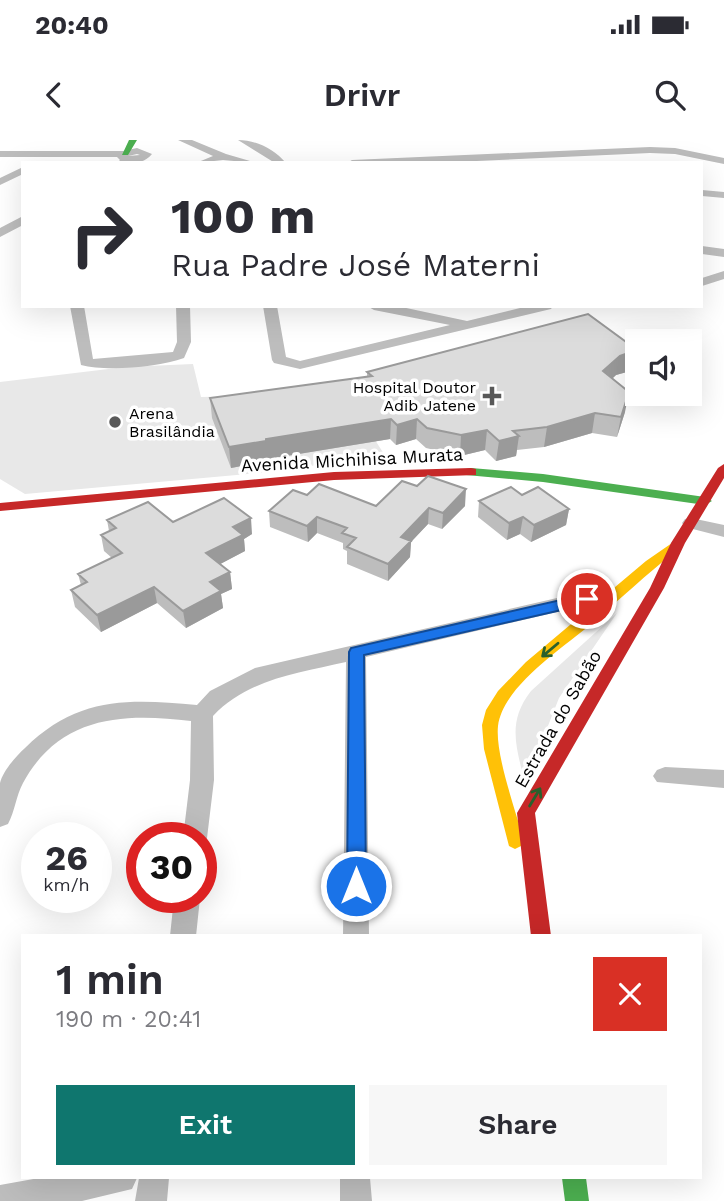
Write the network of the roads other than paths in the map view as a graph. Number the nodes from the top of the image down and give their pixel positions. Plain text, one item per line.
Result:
1 (39, 140) edge
2 (183, 140) edge
3 (243, 140) edge
4 (579, 140) edge
5 (696, 140) edge
6 (528, 144) dead end
7 (686, 153) junction
8 (0, 154) edge
9 (134, 155) edge
10 (533, 155) junction
11 (223, 157) junction
12 (32, 158) edge
13 (572, 158) edge
14 (473, 160) edge
15 (208, 161) edge
16 (242, 161) edge
17 (279, 161) edge
18 (380, 161) edge
19 (678, 161) edge
20 (724, 161) edge
21 (21, 171) edge
22 (0, 182) edge
23 (703, 193) edge
24 (724, 195) edge
25 (21, 221) edge
26 (0, 233) edge
27 (21, 239) dead end
28 (0, 241) edge
29 (703, 250) edge
30 (724, 253) edge
31 (724, 275) edge
32 (703, 282) edge
33 (77, 308) edge
34 (183, 308) edge
35 (270, 308) edge
36 (384, 308) edge
37 (537, 308) edge
38 (471, 325) junction
39 (724, 468) edge
40 (2, 499) edge
41 (0, 514) edge
42 (692, 521) junction
43 (724, 531) edge
44 (611, 595) junction
45 (641, 616) junction
46 (356, 652) junction
47 (202, 714) junction
48 (665, 776) dead end
49 (724, 779) edge
50 (0, 817) edge
51 (197, 822) edge
52 (533, 887) junction
53 (185, 913) edge
54 (183, 934) edge
55 (356, 934) edge
56 (541, 934) edge
57 (116, 1179) edge
58 (154, 1179) edge
59 (355, 1179) edge
60 (574, 1179) edge
61 (0, 1201) edge
62 (151, 1201) edge
63 (356, 1201) edge
64 (577, 1201) edge

1 - 12 street
2 - 11 street
3 - 17 street
4 - 13 street
5 - 7 street
6 - 10 street
7 - 13 street
7 - 19 street
7 - 20 street
8 - 12 street
9 - 12 street
10 - 13 street
10 - 14 street
11 - 15 street
11 - 16 street
14 - 18 street
21 - 22 street
23 - 24 street
25 - 26 street
27 - 28 street
29 - 30 street
31 - 32 street
33 - 34 street
35 - 38 street
36 - 38 street
37 - 38 street
39 - 42 street, Estrada do Sabão
40 - 42 street, Avenida Michihisa Murata
41 - 42 street, Avenida Michihisa Murata
42 - 43 street
42 - 44 street, Estrada do Sabão
42 - 45 street, Estrada do Sabão
44 - 45 street
44 - 46 street
44 -> 52 street, Estrada do Sabão
52 -> 45 street, Estrada do Sabão
46 - 47 street
46 - 55 street
47 - 50 street
47 - 51 street
48 - 49 street
52 - 56 street, Estrada do Sabão
53 - 54 street
57 - 61 street
58 - 62 street
59 - 63 street
60 - 64 street

